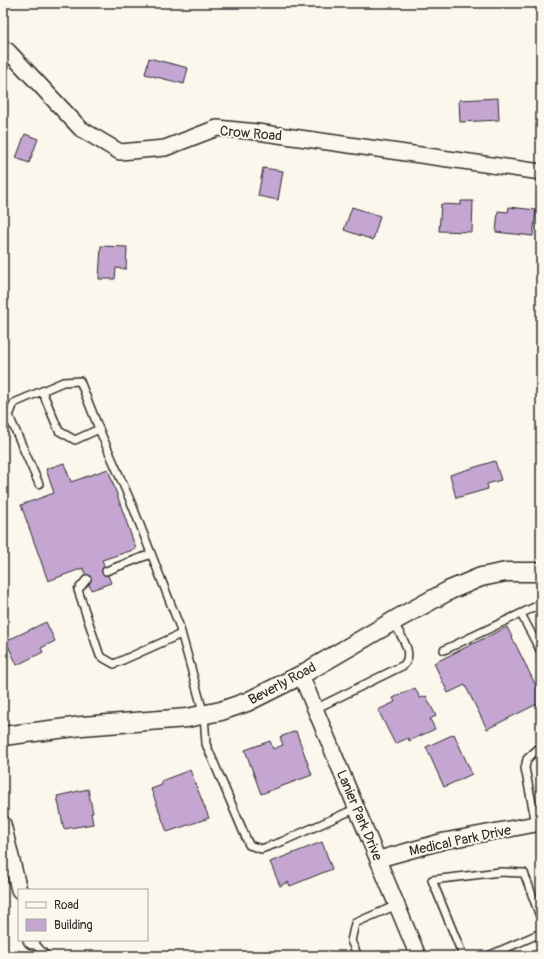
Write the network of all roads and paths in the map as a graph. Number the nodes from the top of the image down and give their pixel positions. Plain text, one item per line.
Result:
1 (3, 48) edge
2 (541, 172) edge
3 (42, 391) junction
4 (99, 429) junction
5 (38, 484) dead end
6 (151, 554) junction
7 (106, 571) dead end
8 (541, 572) edge
9 (87, 579) dead end
10 (541, 604) edge
11 (521, 614) junction
12 (393, 621) junction
13 (181, 634) junction
14 (444, 650) dead end
15 (541, 652) edge
16 (301, 675) junction
17 (315, 709) junction
18 (204, 715) junction
19 (3, 736) edge
20 (541, 746) edge
21 (357, 808) junction
22 (3, 824) edge
23 (538, 824) edge
24 (379, 859) junction
25 (19, 889) edge
26 (397, 905) junction
27 (541, 919) edge
28 (541, 933) edge
29 (32, 941) edge
30 (46, 956) edge
31 (358, 956) edge
32 (418, 956) edge
33 (463, 956) edge
34 (488, 956) edge

1 - 2 street, Crow Road
3 - 4 lane
3 - 4 lane
3 - 5 lane
4 - 6 lane
6 - 7 lane
6 - 13 lane
8 - 12 street, Beverly Road
9 - 13 lane
10 - 11 lane
11 - 14 lane
11 - 15 lane
12 - 16 street, Beverly Road
12 - 17 lane
13 - 18 lane
16 - 17 street, Lanier Park Drive
16 - 18 street, Beverly Road
17 - 21 street, Lanier Park Drive
18 - 19 street, Beverly Road
18 - 21 lane
20 - 23 lane
21 - 24 street, Lanier Park Drive
22 - 25 street
23 - 24 street, Medical Park Drive
24 - 26 street, Lanier Park Drive
26 - 31 lane
26 - 32 street, Lanier Park Drive
27 - 33 lane
28 - 34 lane
29 - 30 lane

